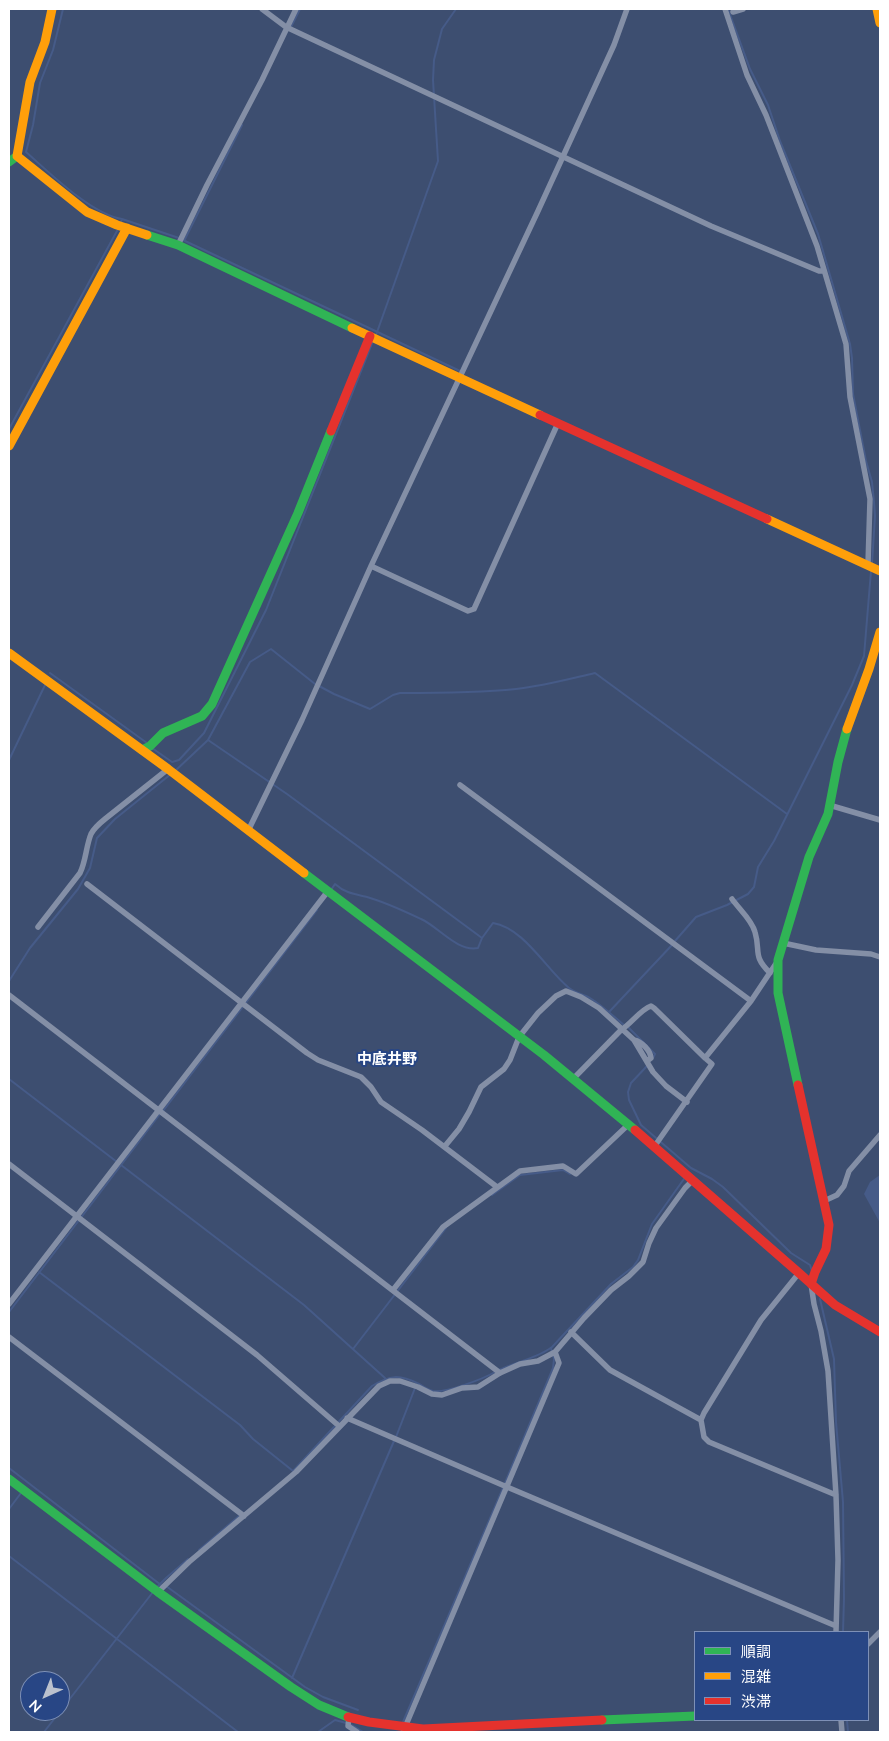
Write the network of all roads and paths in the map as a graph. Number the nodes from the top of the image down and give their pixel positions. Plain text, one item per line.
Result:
1 (52, 9) edge
2 (262, 9) edge
3 (296, 9) edge
4 (627, 9) edge
5 (725, 9) edge
6 (744, 9) edge
7 (877, 9) edge
8 (733, 12) dead end
9 (880, 22) edge
10 (286, 27) junction
11 (18, 156) junction
12 (563, 156) junction
13 (9, 162) edge
14 (127, 228) junction
15 (178, 245) junction
16 (824, 271) junction
17 (370, 336) junction
18 (460, 378) junction
19 (558, 422) junction
20 (9, 446) edge
21 (868, 564) junction
22 (371, 566) junction
23 (879, 570) edge
24 (880, 632) edge
25 (9, 653) edge
26 (142, 750) junction
27 (168, 770) junction
28 (460, 785) dead end
29 (829, 805) junction
30 (880, 820) edge
31 (248, 831) junction
32 (87, 884) dead end
33 (328, 891) junction
34 (732, 899) dead end
35 (38, 927) dead end
36 (783, 943) junction
37 (880, 957) edge
38 (778, 960) junction
39 (770, 973) junction
40 (9, 995) edge
41 (751, 1001) junction
42 (242, 1002) junction
43 (621, 1030) junction
44 (520, 1036) junction
45 (705, 1058) junction
46 (573, 1079) junction
47 (687, 1102) junction
48 (159, 1110) junction
49 (629, 1124) junction
50 (880, 1135) edge
51 (445, 1146) junction
52 (654, 1147) junction
53 (9, 1164) edge
54 (692, 1181) junction
55 (497, 1187) junction
56 (824, 1201) junction
57 (76, 1216) junction
58 (799, 1273) junction
59 (811, 1284) junction
60 (393, 1290) junction
61 (9, 1304) edge
62 (571, 1332) junction
63 (880, 1332) edge
64 (9, 1337) edge
65 (556, 1352) junction
66 (500, 1373) junction
67 (348, 1418) junction
68 (701, 1420) junction
69 (339, 1426) junction
70 (9, 1479) edge
71 (507, 1487) junction
72 (836, 1495) junction
73 (244, 1516) junction
74 (158, 1592) junction
75 (836, 1629) edge
76 (880, 1632) edge
77 (869, 1643) edge
78 (694, 1716) edge
79 (349, 1717) junction
80 (405, 1730) edge
81 (357, 1732) edge

1 - 11 street
2 - 10 street
3 - 10 street
4 - 12 street
5 - 16 street
6 - 8 street
7 - 9 street
10 - 12 street
10 - 15 street
11 - 13 street
11 - 14 street
12 - 16 street
12 - 18 street
14 - 15 street
14 - 20 street
15 - 17 street
16 - 21 street
17 - 18 street
17 - 26 street
18 - 19 street
18 - 22 street
19 - 21 street
19 - 22 street
21 - 23 street
22 - 31 street
24 - 29 street
25 - 26 street
26 - 27 street
27 - 31 street
27 - 35 street
28 - 41 street
29 - 30 street
29 - 36 street
31 - 33 street
32 - 42 street
33 - 42 street
33 - 44 street
34 - 39 street
36 - 37 street
36 - 38 street
38 - 39 street
38 - 56 street
39 - 41 street
40 - 48 street
41 - 45 street
42 - 48 street
42 - 51 street
43 - 44 street
43 - 45 street
43 - 46 street
43 - 47 street
44 - 46 street
44 - 51 street
45 - 47 street
46 - 49 street
47 - 52 street
48 - 57 street
48 - 60 street
49 - 52 street
49 - 55 street
50 - 56 street
51 - 55 street
52 - 54 street
53 - 57 street
54 - 58 street
54 - 62 street
55 - 60 street
56 - 59 street
57 - 61 street
57 - 69 street
58 - 59 street
58 - 68 street
59 - 63 street
59 - 72 street
60 - 66 street
62 - 65 street
62 - 68 street
64 - 73 street
65 - 66 street
65 - 71 street
66 - 67 street
67 - 69 street
67 - 71 street
68 - 72 street
69 - 73 street
70 - 74 street
71 - 75 street
71 - 80 street
72 - 75 street
73 - 74 street
74 - 79 street
76 - 77 street
78 - 80 street
79 - 80 street
79 - 81 street

